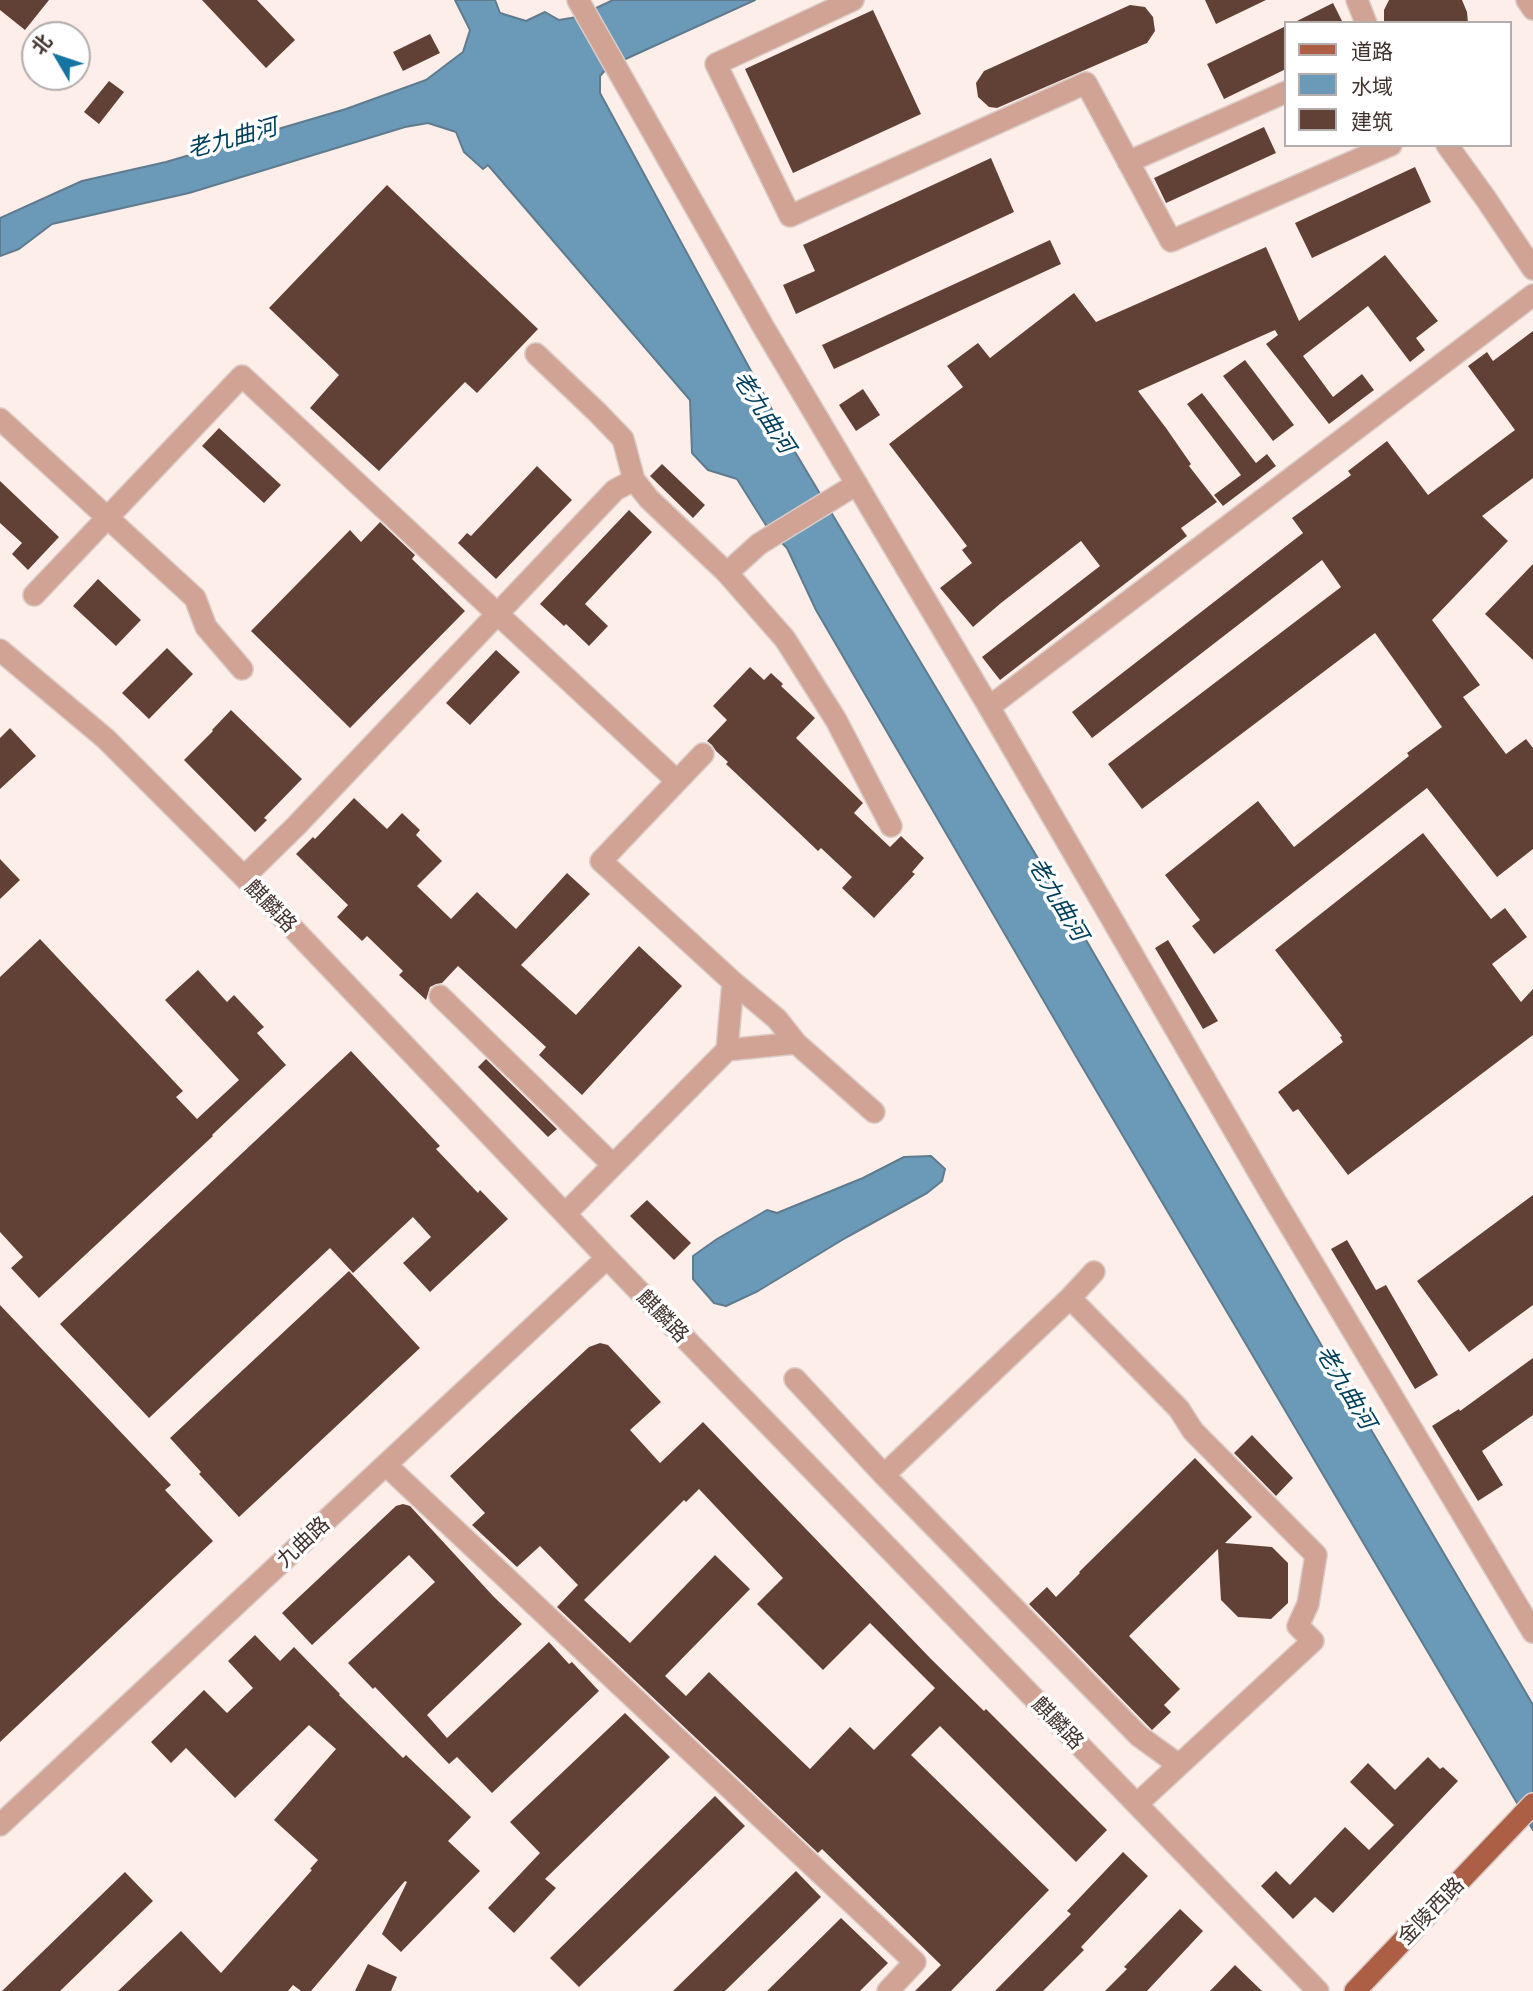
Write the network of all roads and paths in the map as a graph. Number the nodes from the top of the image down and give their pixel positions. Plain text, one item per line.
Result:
1 (853, 0) edge
2 (1357, 0) edge
3 (1527, 0) edge
4 (580, 3) edge
5 (1533, 9) edge
6 (1365, 21) edge
7 (1284, 93) edge
8 (1386, 147) edge
9 (1448, 147) edge
10 (1128, 162) junction
11 (1533, 269) edge
12 (1533, 295) edge
13 (536, 354) dead end
14 (0, 419) edge
15 (634, 480) junction
16 (857, 484) junction
17 (108, 517) junction
18 (727, 573) junction
19 (34, 595) dead end
20 (497, 614) junction
21 (0, 650) edge
22 (242, 669) dead end
23 (989, 707) junction
24 (703, 754) dead end
25 (677, 781) junction
26 (891, 826) dead end
27 (244, 877) junction
28 (733, 982) junction
29 (440, 996) dead end
30 (796, 1043) junction
31 (727, 1050) junction
32 (874, 1112) dead end
33 (613, 1165) junction
34 (565, 1214) junction
35 (607, 1258) junction
36 (1094, 1272) dead end
37 (1070, 1298) junction
38 (794, 1379) dead end
39 (386, 1465) junction
40 (884, 1475) junction
41 (1533, 1632) edge
42 (1180, 1765) junction
43 (1137, 1804) junction
44 (1533, 1804) edge
45 (0, 1825) edge
46 (1360, 1989) edge
47 (888, 1991) edge
48 (1318, 1991) edge

1 - 10 street
2 - 6 street
3 - 5 street
4 - 16 street
7 - 10 street
8 - 10 street
9 - 11 street
12 - 23 street
13 - 15 street
14 - 17 street
15 - 18 street
15 - 20 street
16 - 18 street
16 - 23 street
17 - 19 street
17 - 20 street
17 - 22 street
18 - 26 street
20 - 25 street
20 - 27 street
21 - 27 street, 麒麟路
23 - 41 street
24 - 25 street
25 - 28 street
27 - 34 street, 麒麟路
28 - 30 street
28 - 31 street
29 - 33 street
30 - 31 street
30 - 32 street
31 - 33 street
33 - 34 street
34 - 35 street, 麒麟路
35 - 39 street, 九曲路
35 - 43 street, 麒麟路
36 - 37 street
37 - 40 street
37 - 42 street
38 - 40 street
39 - 45 street, 九曲路
39 - 47 street
40 - 42 street
42 - 43 street
43 - 48 street, 麒麟路
44 - 46 main road, 金陵西路

